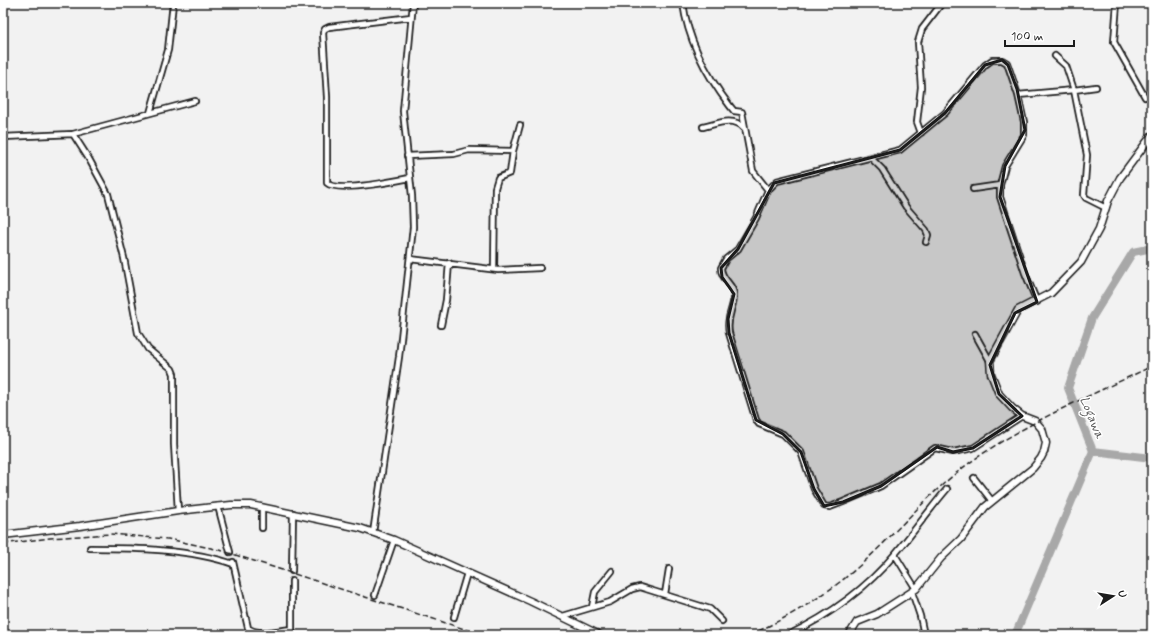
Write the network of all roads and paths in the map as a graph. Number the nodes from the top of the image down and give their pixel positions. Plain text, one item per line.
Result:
1 (173, 3) edge
2 (414, 3) edge
3 (683, 3) edge
4 (942, 3) edge
5 (1117, 3) edge
6 (411, 17) junction
7 (1055, 56) dead end
8 (1096, 87) dead end
9 (1074, 90) junction
10 (1018, 95) junction
11 (1145, 97) dead end
12 (195, 101) dead end
13 (150, 113) junction
14 (520, 125) dead end
15 (703, 127) dead end
16 (744, 128) junction
17 (921, 133) junction
18 (73, 134) junction
19 (1152, 135) edge
20 (3, 138) edge
21 (513, 151) junction
22 (407, 156) junction
23 (871, 158) junction
24 (410, 178) junction
25 (1000, 185) junction
26 (974, 189) dead end
27 (768, 190) junction
28 (1104, 207) junction
29 (926, 242) dead end
30 (410, 259) junction
31 (449, 263) junction
32 (540, 268) dead end
33 (494, 269) junction
34 (1035, 298) junction
35 (441, 325) dead end
36 (974, 334) dead end
37 (990, 361) junction
38 (1022, 416) junction
39 (974, 478) dead end
40 (947, 489) dead end
41 (992, 501) junction
42 (218, 506) junction
43 (262, 507) junction
44 (178, 511) junction
45 (292, 513) junction
46 (262, 528) dead end
47 (373, 533) junction
48 (3, 535) edge
49 (394, 540) junction
50 (90, 548) dead end
51 (230, 552) tunnel mouth
52 (895, 555) junction
53 (669, 569) dead end
54 (292, 571) dead end
55 (612, 571) dead end
56 (467, 573) junction
57 (292, 581) dead end
58 (914, 591) junction
59 (665, 594) junction
60 (375, 595) dead end
61 (592, 607) junction
62 (563, 616) junction
63 (454, 617) dead end
64 (722, 620) dead end
65 (292, 629) junction
66 (292, 635) edge
67 (600, 635) edge
68 (788, 635) edge
69 (849, 635) edge
70 (924, 635) edge

1 - 13 street
2 - 6 street
3 - 16 street
4 - 17 street
5 - 11 street
6 - 22 street
6 - 24 street
7 - 9 street
8 - 9 street
9 - 10 street
9 - 28 street
10 - 17 street
10 - 25 street
12 - 13 street
13 - 18 street
14 - 21 street
15 - 16 street
16 - 27 street
17 - 23 street
18 - 20 street
18 - 44 street
19 - 28 street
21 - 22 street
21 - 33 street
22 - 24 street
23 - 27 street
23 - 29 street
24 - 30 street
25 - 26 street
25 - 34 street
27 - 38 street
28 - 34 street
30 - 31 street
30 - 47 street
31 - 33 street
31 - 35 street
32 - 33 street
34 - 37 street
36 - 37 street
37 - 38 street
38 - 41 street
39 - 41 street
40 - 52 street
41 - 58 street
42 - 43 street
42 - 44 street
42 - 51 street
43 - 45 street
43 - 46 street
44 - 48 street
45 - 47 street
45 - 54 street
47 - 49 street
49 - 56 street
49 - 60 street
50 - 65 street
52 - 58 street
52 - 68 street
53 - 59 street
55 - 61 street
56 - 62 street
56 - 63 street
57 - 65 street
58 - 69 street
58 - 70 street
59 - 61 street
59 - 64 street
61 - 62 street
62 - 67 street
65 - 66 street

